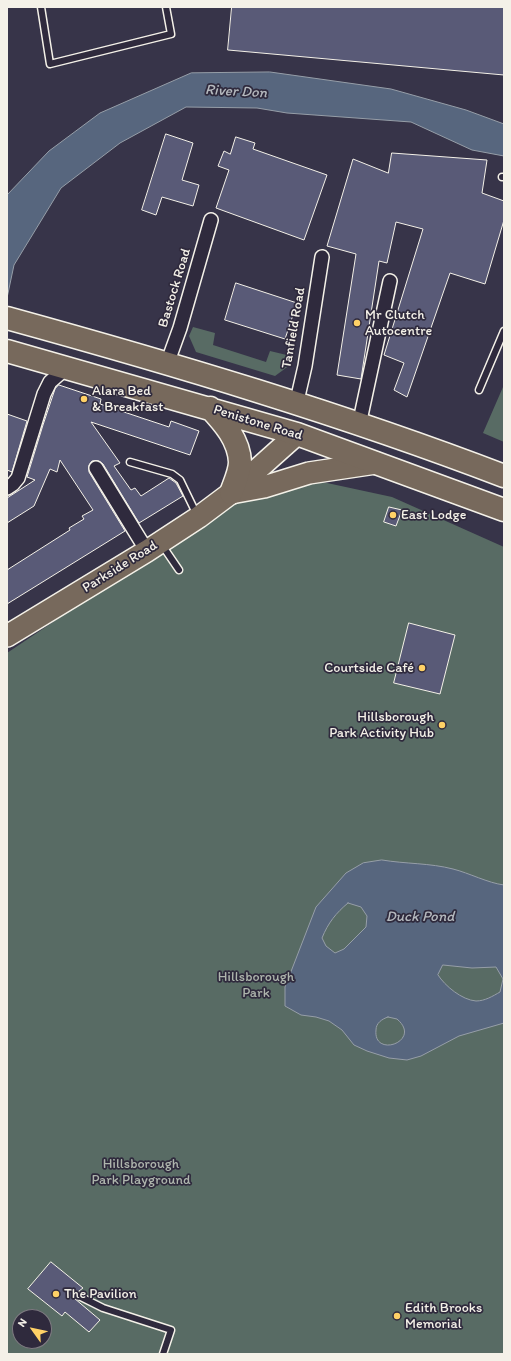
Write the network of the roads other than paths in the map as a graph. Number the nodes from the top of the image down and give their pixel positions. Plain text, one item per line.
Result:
1 (41, 7) edge
2 (166, 7) edge
3 (212, 220) dead end
4 (322, 257) dead end
5 (390, 281) dead end
6 (8, 318) edge
7 (504, 331) edge
8 (7, 351) edge
9 (167, 364) junction
10 (66, 368) junction
11 (479, 390) dead end
12 (149, 392) junction
13 (296, 405) junction
14 (210, 408) junction
15 (332, 416) junction
16 (359, 425) junction
17 (297, 434) junction
18 (130, 462) dead end
19 (376, 463) junction
20 (96, 468) dead end
21 (504, 476) edge
22 (7, 488) edge
23 (231, 493) junction
24 (504, 510) edge
25 (199, 517) junction
26 (154, 546) junction
27 (179, 570) dead end
28 (7, 636) edge
29 (79, 1296) dead end
30 (163, 1354) edge

1 - 2 lane
3 - 9 street, Bastock Road
4 - 13 street, Tanfield Road
5 - 16 street
6 - 9 highway, Penistone Road
7 - 11 lane
8 - 10 highway, Penistone Road
9 - 12 highway
9 - 13 highway, Penistone Road
10 - 12 highway, Penistone Road
10 - 22 street
12 - 14 highway, Penistone Road
13 - 15 highway, Penistone Road
14 - 17 highway, Penistone Road
14 - 23 highway
15 - 16 highway, Penistone Road
15 - 17 highway
16 - 21 highway, Penistone Road
17 - 19 highway, Penistone Road
17 - 23 main road, Parkside Road
18 - 25 lane
19 - 23 main road, Parkside Road
19 - 24 highway, Penistone Road
20 - 26 street
23 - 25 main road, Parkside Road
25 - 26 main road, Parkside Road
26 - 27 lane
26 - 28 main road, Parkside Road
29 - 30 lane

